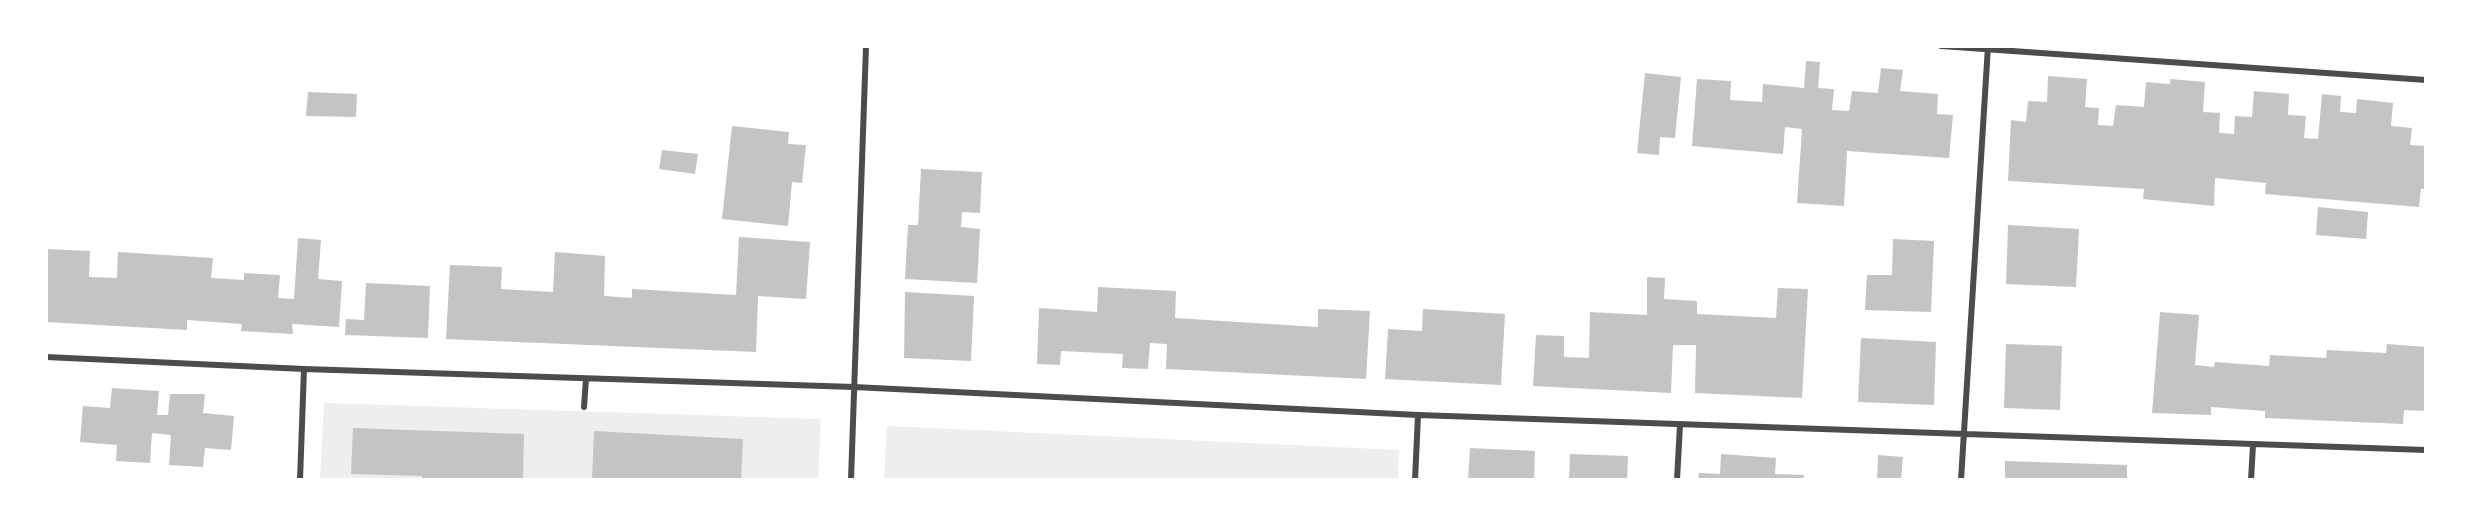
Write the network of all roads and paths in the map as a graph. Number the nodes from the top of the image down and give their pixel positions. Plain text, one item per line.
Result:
1 (867, 46) edge
2 (1941, 46) edge
3 (1988, 48) edge
4 (2426, 80) edge
5 (46, 357) edge
6 (304, 369) junction
7 (586, 379) junction
8 (854, 387) junction
9 (584, 407) dead end
10 (1418, 415) junction
11 (1680, 425) junction
12 (1962, 432) junction
13 (2253, 445) junction
14 (2426, 450) edge
15 (300, 480) edge
16 (851, 480) edge
17 (1415, 480) edge
18 (1677, 480) edge
19 (1961, 480) edge
20 (2251, 480) edge

1 - 8 street
2 - 3 street
3 - 4 street
3 - 12 street
5 - 6 street
6 - 7 street
6 - 15 street
7 - 8 street
7 - 9 street
8 - 10 street
8 - 16 street
10 - 11 street
10 - 17 street
11 - 12 street
11 - 18 street
12 - 13 street
12 - 19 street
13 - 14 street
13 - 20 street

